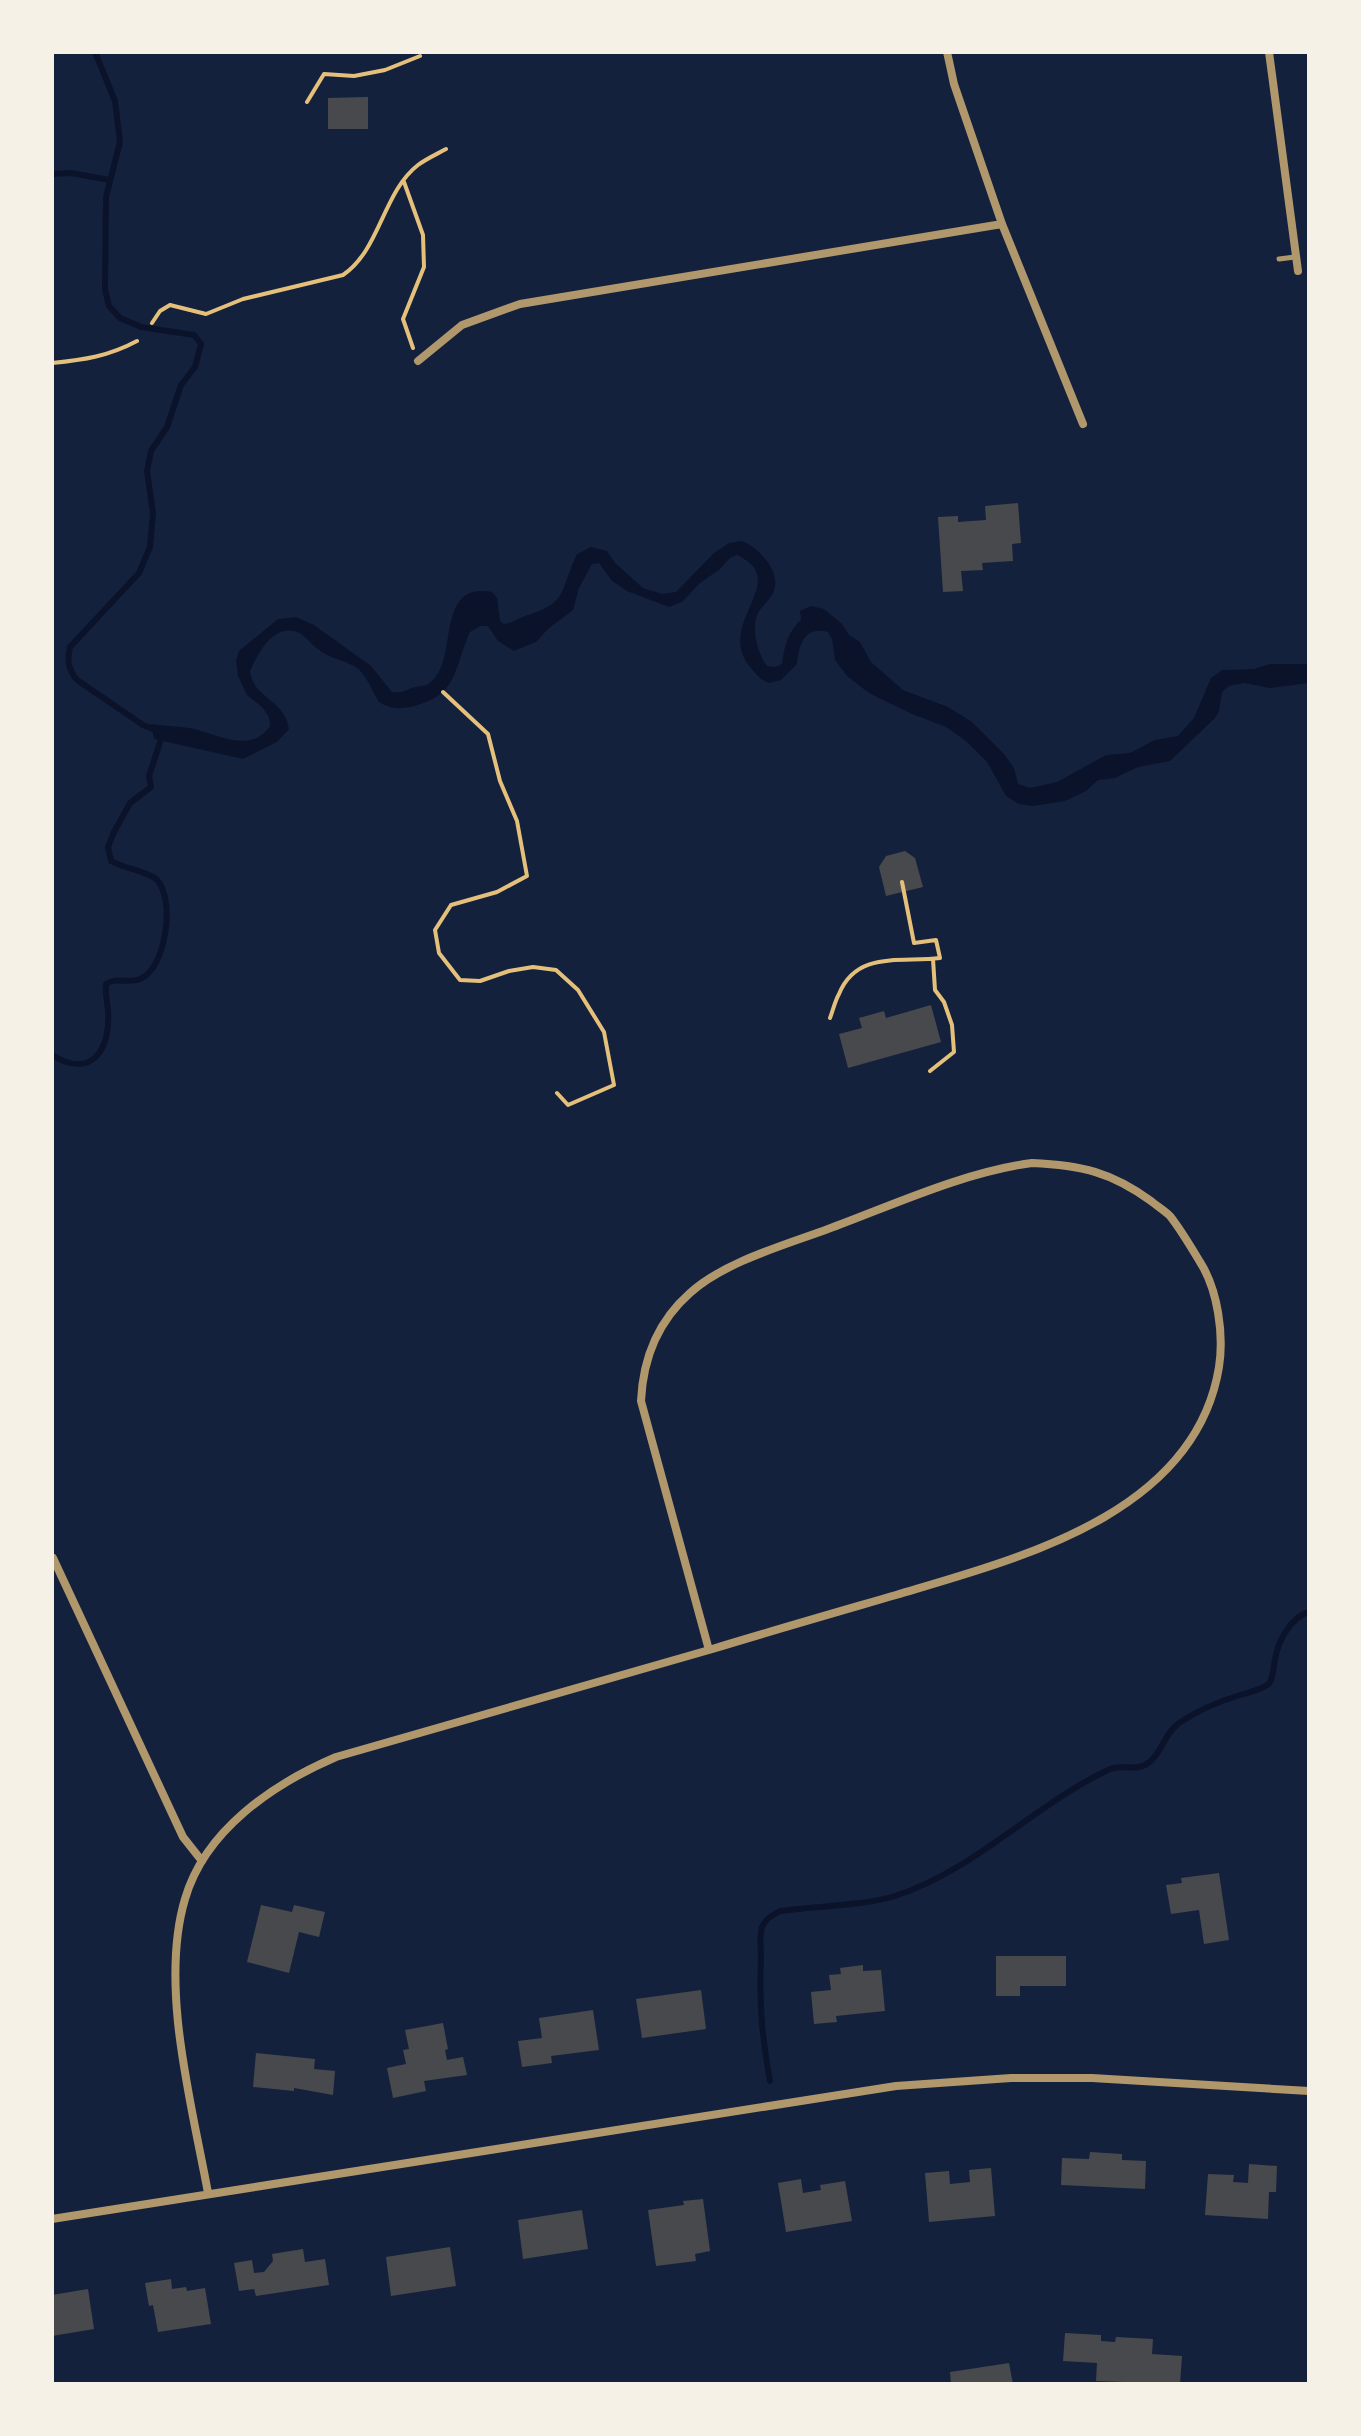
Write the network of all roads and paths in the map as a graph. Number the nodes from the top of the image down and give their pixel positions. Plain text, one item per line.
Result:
1 (947, 52) edge
2 (1269, 52) edge
3 (420, 56) dead end
4 (307, 102) dead end
5 (446, 149) dead end
6 (404, 182) junction
7 (1002, 224) junction
8 (1296, 257) junction
9 (1279, 259) dead end
10 (1298, 271) dead end
11 (152, 323) dead end
12 (137, 341) dead end
13 (418, 361) joint
14 (52, 363) edge
15 (1083, 424) dead end
16 (443, 692) dead end
17 (902, 882) dead end
18 (933, 959) junction
19 (830, 1018) dead end
20 (930, 1071) dead end
21 (557, 1093) dead end
22 (53, 1558) edge
23 (709, 1650) junction
24 (202, 1861) junction
25 (1309, 2091) edge
26 (208, 2193) junction
27 (52, 2219) edge

1 - 7 street
2 - 8 street
3 - 4 path
5 - 6 path
6 - 11 path
6 - 13 path
7 - 13 street
7 - 15 street
8 - 9 lane
8 - 10 street
12 - 14 path
16 - 21 path
17 - 18 path
18 - 19 path
18 - 20 path
22 - 24 street
23 - 23 street
23 - 24 street
24 - 26 street
25 - 26 street
26 - 27 street

